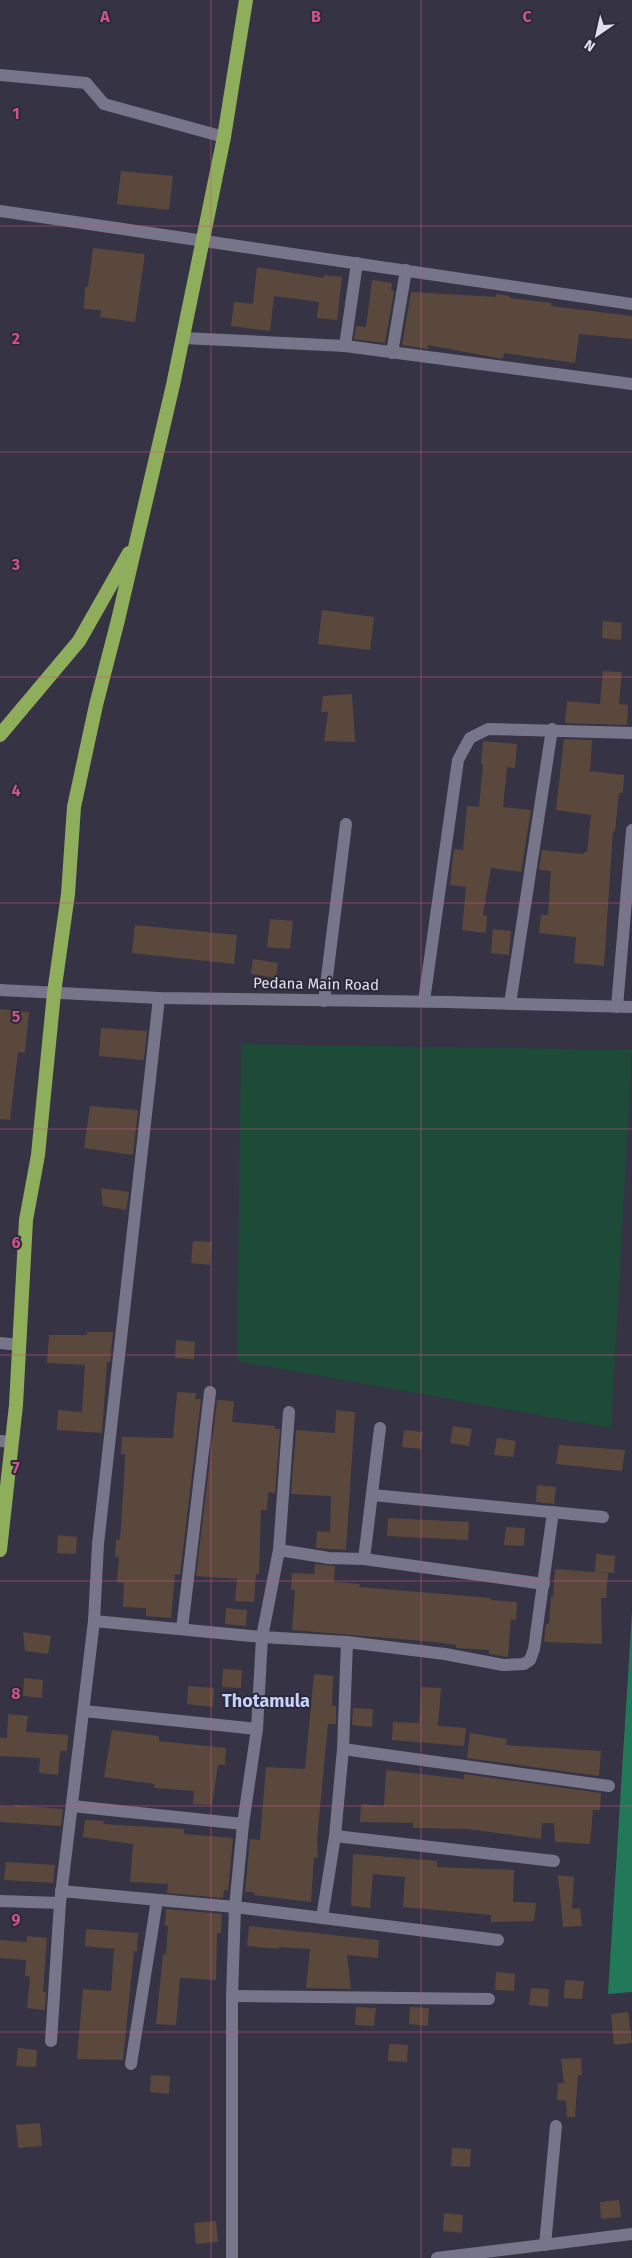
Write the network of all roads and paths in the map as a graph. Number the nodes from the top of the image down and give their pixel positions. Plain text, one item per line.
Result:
1 (246, 0) edge
2 (0, 75) edge
3 (224, 137) junction
4 (0, 211) edge
5 (204, 240) junction
6 (358, 263) junction
7 (406, 270) junction
8 (632, 304) edge
9 (183, 338) junction
10 (345, 346) junction
11 (392, 353) junction
12 (632, 384) edge
13 (136, 541) junction
14 (552, 729) junction
15 (632, 733) edge
16 (0, 736) edge
17 (346, 824) dead end
18 (632, 830) edge
19 (0, 990) edge
20 (54, 994) junction
21 (159, 998) junction
22 (324, 1000) junction
23 (424, 1001) junction
24 (510, 1004) junction
25 (617, 1007) junction
26 (632, 1007) edge
27 (0, 1343) edge
28 (20, 1345) junction
29 (210, 1392) dead end
30 (289, 1412) dead end
31 (380, 1428) dead end
32 (6, 1441) edge
33 (372, 1494) junction
34 (553, 1512) junction
35 (2, 1517) edge
36 (603, 1517) dead end
37 (0, 1550) edge
38 (279, 1550) junction
39 (364, 1559) junction
40 (544, 1584) junction
41 (94, 1621) junction
42 (182, 1629) junction
43 (262, 1637) junction
44 (347, 1642) junction
45 (84, 1711) junction
46 (257, 1729) junction
47 (343, 1749) junction
48 (609, 1786) dead end
49 (72, 1806) junction
50 (243, 1824) junction
51 (335, 1836) junction
52 (554, 1861) dead end
53 (60, 1897) junction
54 (157, 1900) junction
55 (0, 1901) edge
56 (235, 1907) junction
57 (322, 1918) junction
58 (498, 1940) dead end
59 (232, 1996) junction
60 (489, 1999) dead end
61 (51, 2041) dead end
62 (131, 2064) dead end
63 (556, 2126) dead end
64 (632, 2234) edge
65 (545, 2245) junction
66 (232, 2258) edge
67 (437, 2258) edge

1 - 3 highway
2 - 3 street
3 - 5 highway
4 - 5 street
5 - 6 street
5 - 9 highway
6 - 7 street
6 - 10 street
7 - 8 street
7 - 11 street
9 - 10 street
9 - 13 highway
10 - 11 street
11 - 12 street
13 - 16 highway
13 - 20 highway
14 - 15 street
14 - 23 street
14 - 24 street
17 - 22 street
18 - 25 street
19 - 20 street, Pedana Main Road
20 - 21 street, Pedana Main Road
20 - 28 highway
21 - 22 street, Pedana Main Road
21 - 41 street
22 - 23 street, Pedana Main Road
23 - 24 street, Pedana Main Road
24 - 25 street, Pedana Main Road
25 - 26 street, Pedana Main Road
27 - 28 street
28 - 32 highway
29 - 42 street
30 - 38 street
31 - 33 street
32 - 35 highway
33 - 34 street
33 - 39 street
34 - 36 street
34 - 40 street
35 - 37 highway
38 - 39 street
38 - 43 street
39 - 40 street
40 - 44 street
41 - 42 street
41 - 45 street
42 - 43 street
43 - 44 street
43 - 46 street
44 - 47 street
45 - 46 street
45 - 49 street
46 - 50 street
47 - 48 street
47 - 51 street
49 - 50 street
49 - 53 street
50 - 56 street
51 - 52 street
51 - 57 street
53 - 54 street
53 - 55 street
53 - 61 street
54 - 56 street
54 - 62 street
56 - 57 street
56 - 59 street
57 - 58 street
59 - 60 street
59 - 66 street
63 - 65 street
64 - 65 street
65 - 67 street

